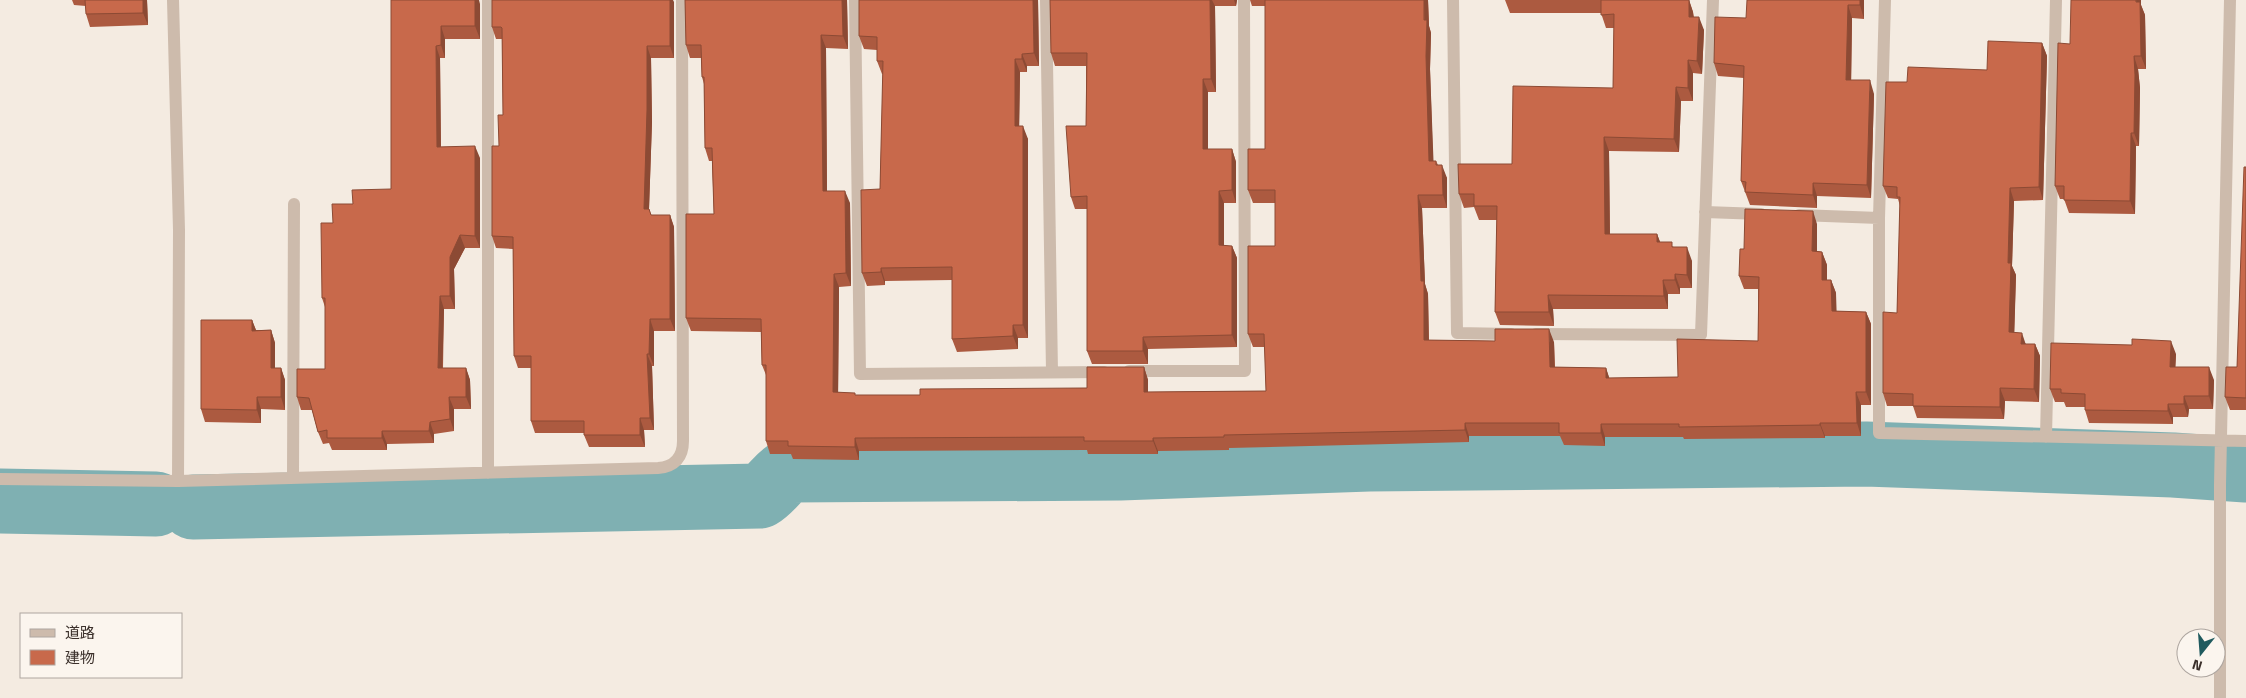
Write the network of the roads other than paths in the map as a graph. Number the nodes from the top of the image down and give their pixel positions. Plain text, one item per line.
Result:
1 (173, 0) edge
2 (488, 0) edge
3 (682, 0) edge
4 (854, 0) edge
5 (1046, 0) edge
6 (1244, 0) edge
7 (1452, 0) edge
8 (1713, 0) edge
9 (1885, 0) edge
10 (2056, 0) edge
11 (2230, 0) edge
12 (294, 204) dead end
13 (1705, 212) junction
14 (1879, 218) junction
15 (1052, 372) junction
16 (2046, 437) junction
17 (2221, 440) junction
18 (2246, 441) edge
19 (488, 473) junction
20 (293, 478) junction
21 (0, 479) edge
22 (178, 481) junction
23 (2220, 698) edge

1 - 22 street
2 - 19 street
3 - 19 street
4 - 15 street
5 - 15 street
6 - 15 street
7 - 13 street
8 - 13 street
9 - 14 street
10 - 16 street
11 - 17 street
12 - 20 street
13 - 14 street
14 - 16 street
16 - 17 street
17 - 18 street
17 - 23 street
19 - 20 street
20 - 22 street
21 - 22 street

